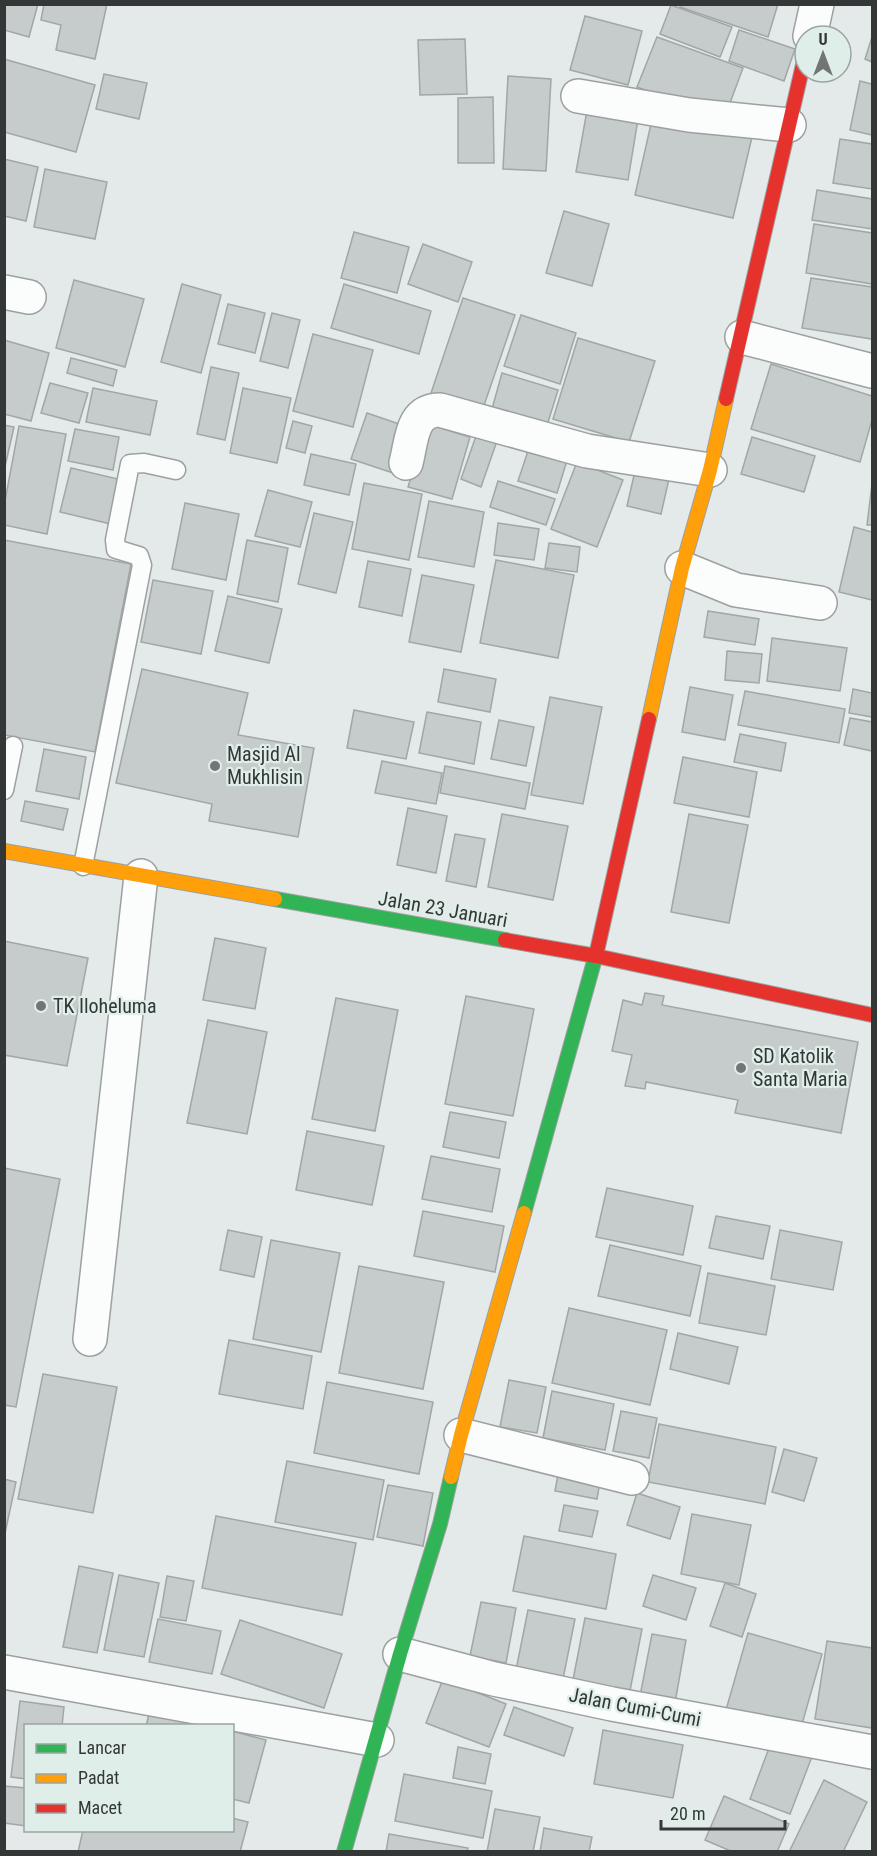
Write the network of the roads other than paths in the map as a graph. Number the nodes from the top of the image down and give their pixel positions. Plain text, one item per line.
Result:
1 (817, 4) edge
2 (813, 24) edge
3 (799, 84) edge
4 (578, 96) dead end
5 (789, 125) junction
6 (742, 337) junction
7 (873, 371) edge
8 (406, 463) dead end
9 (176, 470) dead end
10 (710, 470) junction
11 (682, 568) junction
12 (820, 603) dead end
13 (13, 746) dead end
14 (4, 790) edge
15 (4, 851) edge
16 (83, 866) junction
17 (141, 876) junction
18 (596, 956) junction
19 (873, 1016) edge
20 (90, 1339) dead end
21 (461, 1435) junction
22 (632, 1478) dead end
23 (400, 1654) junction
24 (4, 1672) edge
25 (377, 1740) junction
26 (873, 1752) edge
27 (344, 1851) edge

1 - 2 street
3 - 5 street
4 - 5 street
5 - 6 street
6 - 7 street
6 - 10 street
8 - 10 street
9 - 16 lane
10 - 11 street
11 - 12 street
11 - 18 street
13 - 14 lane
15 - 16 street, Jalan 23 Januari
16 - 17 street, Jalan 23 Januari
17 - 18 street, Jalan 23 Januari
17 - 20 street
18 - 19 street, Jalan 23 Januari
18 - 21 street
21 - 22 street
21 - 23 street
23 - 25 street
23 - 26 street, Jalan Cumi-Cumi
24 - 25 street
25 - 27 street

